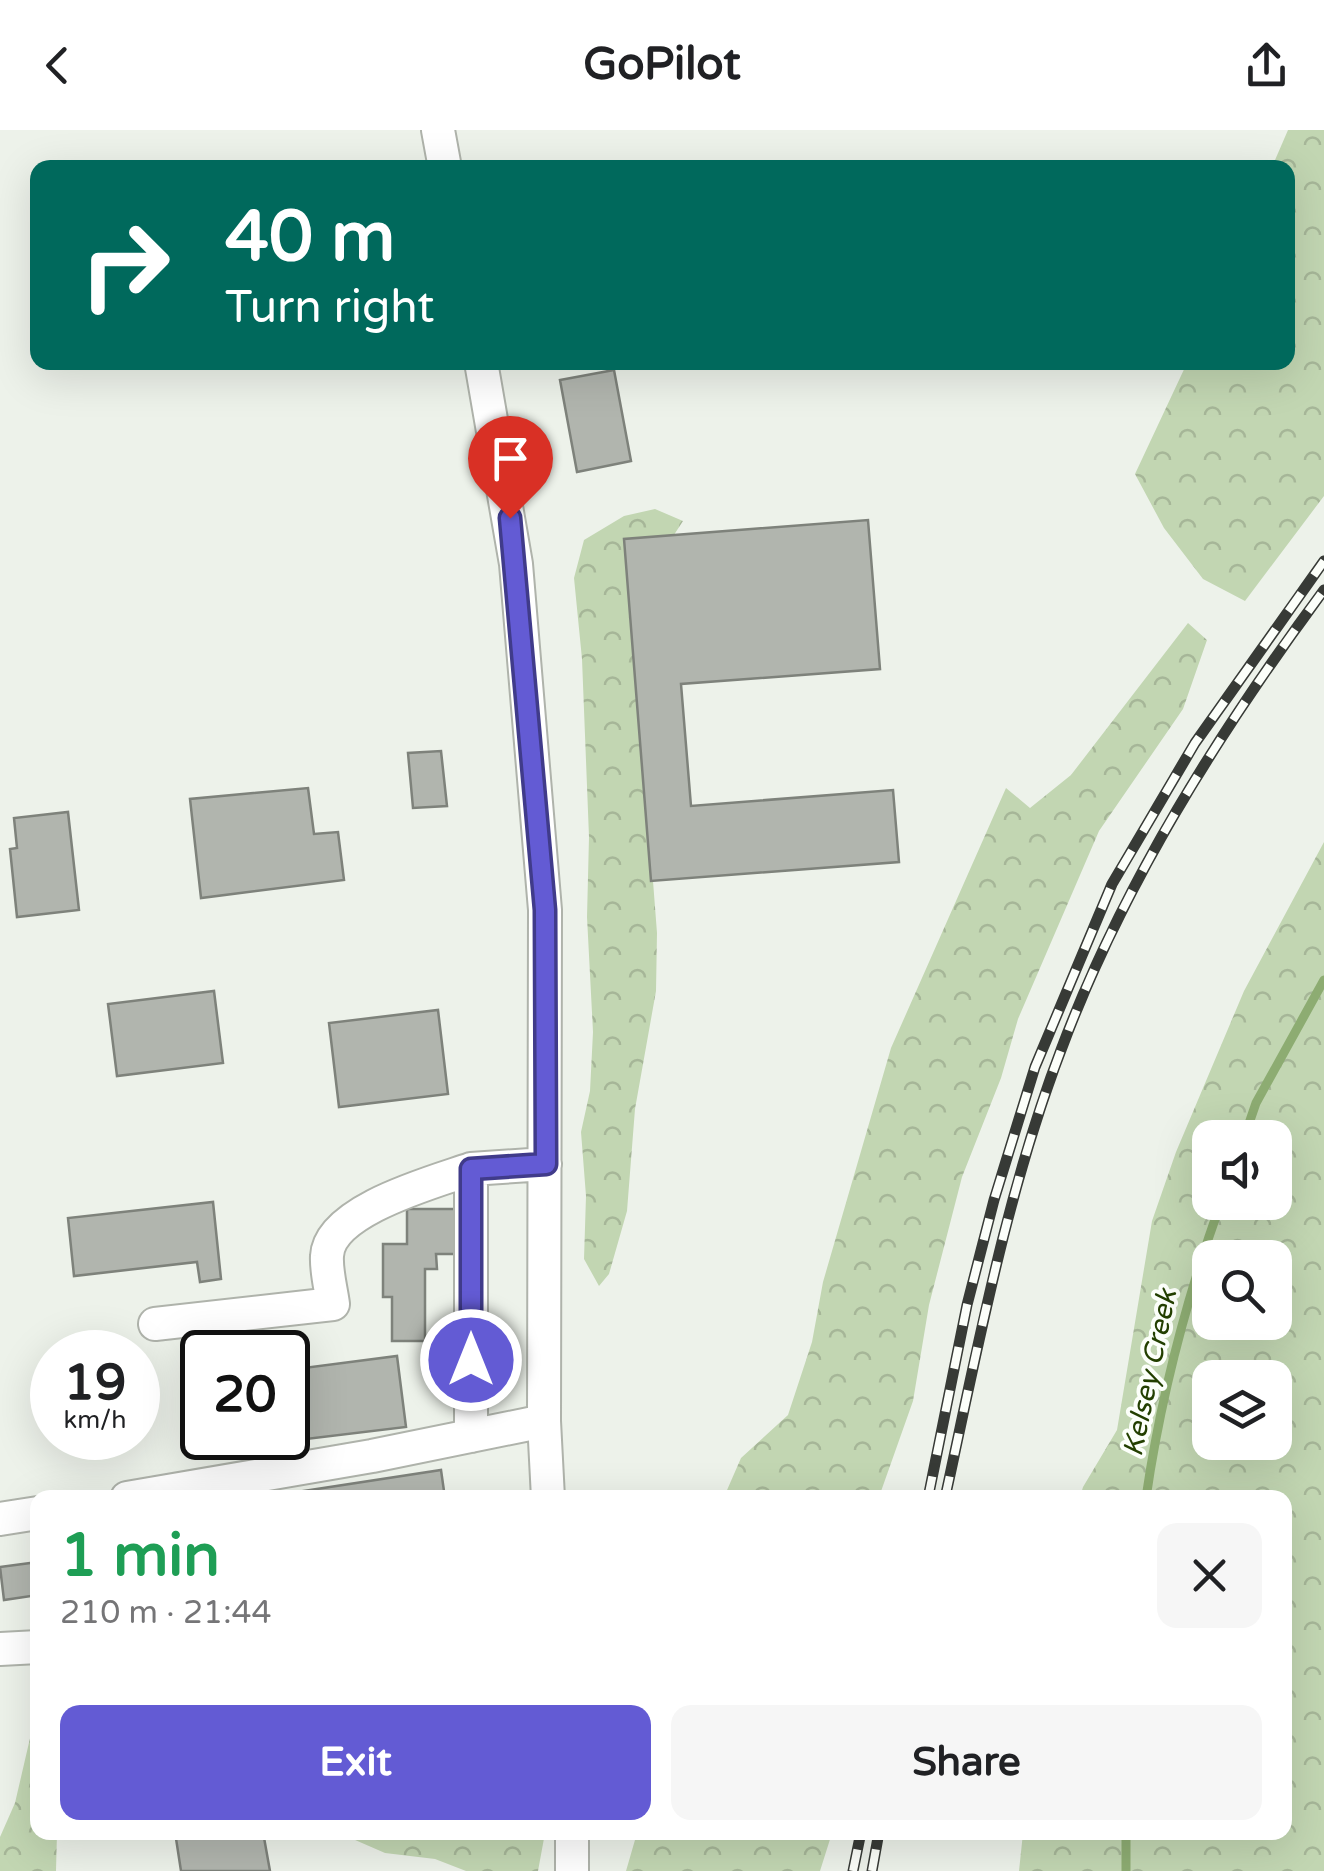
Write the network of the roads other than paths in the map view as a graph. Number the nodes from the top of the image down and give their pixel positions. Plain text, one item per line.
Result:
1 (438, 130) edge
2 (444, 160) edge
3 (482, 370) edge
4 (546, 1164) junction
5 (471, 1169) junction
6 (155, 1324) dead end
7 (544, 1421) junction
8 (472, 1436) junction
9 (174, 1490) edge
10 (548, 1490) edge
11 (30, 1514) edge
12 (0, 1519) edge
13 (30, 1647) edge
14 (0, 1649) edge
15 (572, 1840) edge
16 (572, 1871) edge

1 - 2 street
3 - 4 street
4 - 5 street
4 - 7 street
5 - 6 street
5 - 8 street
7 - 8 street
7 - 10 street
8 - 9 street
11 - 12 street
13 - 14 street
15 - 16 street

